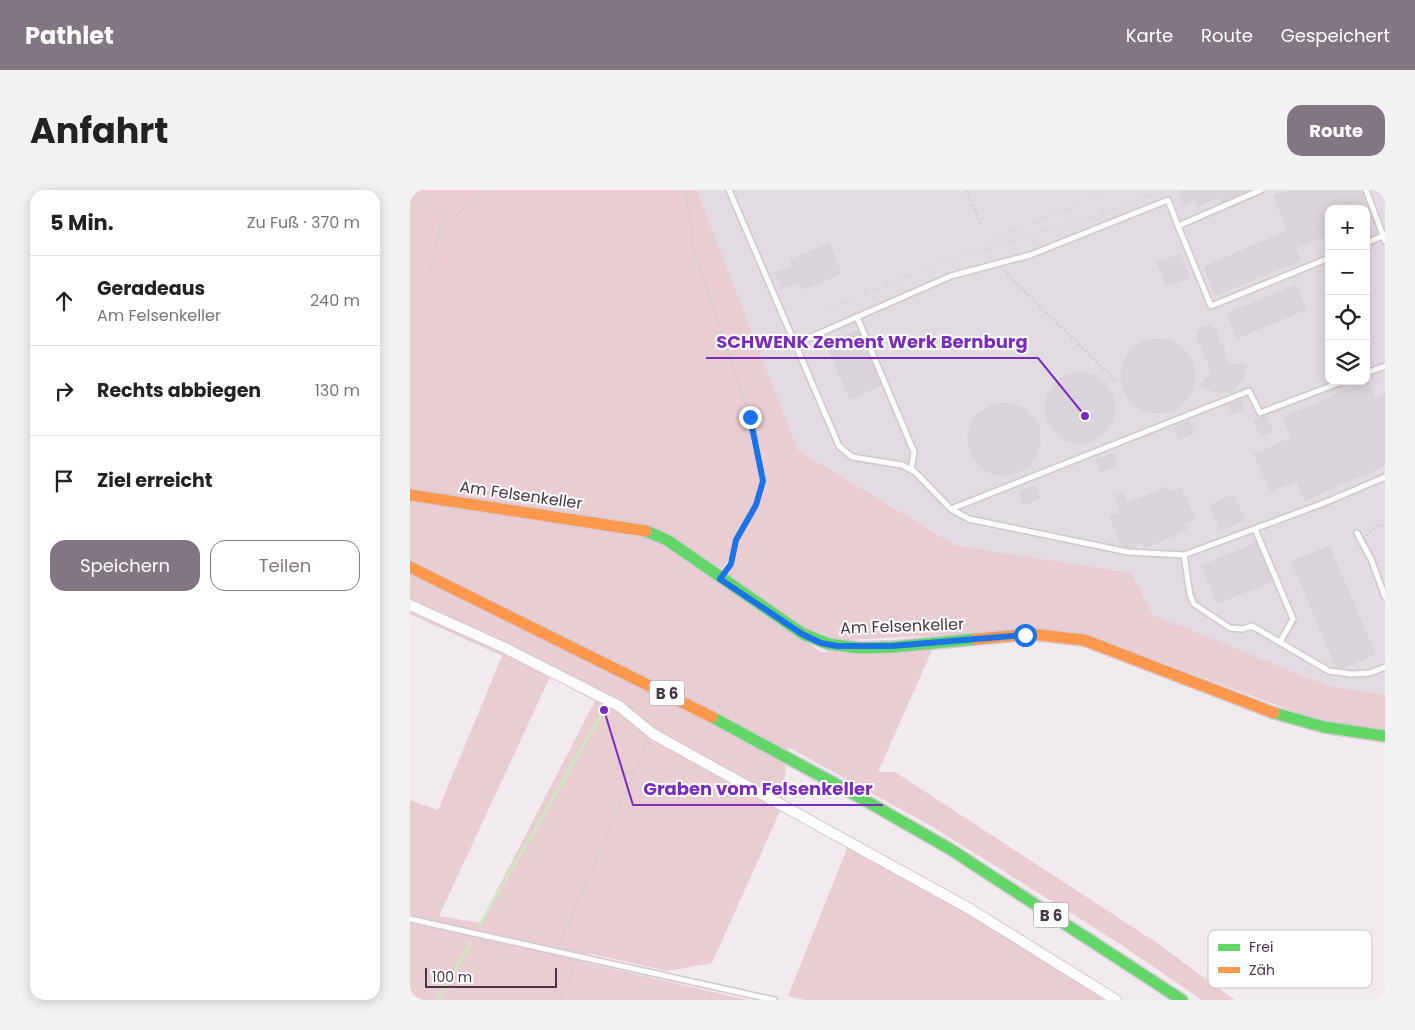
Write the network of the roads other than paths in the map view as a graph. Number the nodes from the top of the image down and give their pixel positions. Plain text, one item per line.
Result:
1 (729, 190) edge
2 (1261, 190) edge
3 (1366, 190) edge
4 (1178, 226) junction
5 (1384, 239) edge
6 (1370, 242) edge
7 (1325, 260) edge
8 (857, 317) junction
9 (795, 344) junction
10 (1385, 366) edge
11 (1370, 372) edge
12 (1334, 385) edge
13 (911, 470) junction
14 (1385, 477) edge
15 (410, 495) edge
16 (951, 509) junction
17 (1254, 529) junction
18 (1357, 533) dead end
19 (1184, 555) junction
20 (410, 567) edge
21 (1385, 597) edge
22 (410, 605) edge
23 (1280, 642) junction
24 (1385, 667) edge
25 (1385, 736) edge
26 (410, 919) edge
27 (774, 1000) edge
28 (1116, 1000) edge
29 (1182, 1000) edge

1 - 9 lane
2 - 4 lane
3 - 5 lane
4 - 7 lane
4 - 8 lane
5 - 6 lane
8 - 9 lane
8 - 13 lane
9 - 13 lane
10 - 11 lane
12 - 16 lane
13 - 16 lane
14 - 17 lane
15 - 25 street, Am Felsenkeller
16 - 19 lane
17 - 19 lane
17 - 23 lane
18 - 21 lane
19 - 23 lane
20 - 29 street, B 6
22 - 28 street
23 - 24 lane
26 - 27 lane

